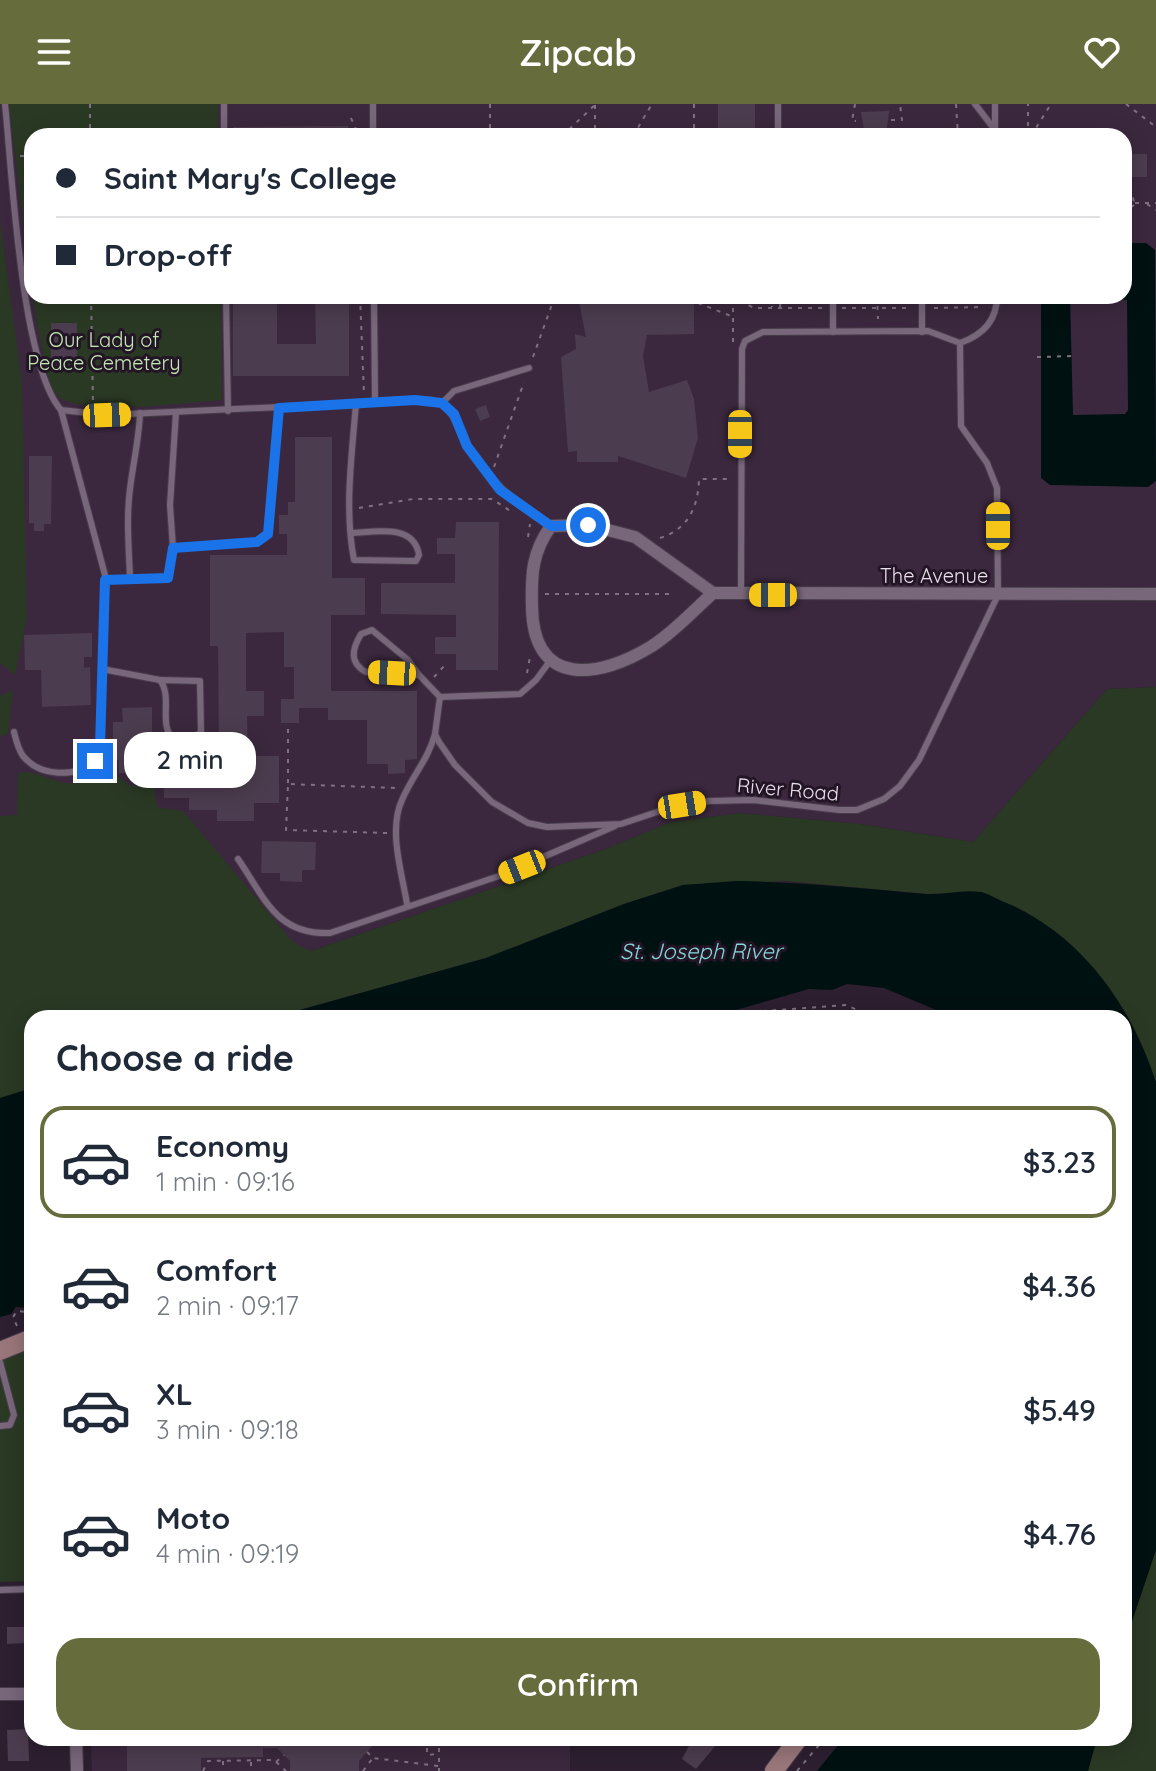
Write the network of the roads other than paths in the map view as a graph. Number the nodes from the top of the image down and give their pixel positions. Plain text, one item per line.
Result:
1 (5, 104) edge
2 (224, 104) edge
3 (373, 104) edge
4 (778, 104) edge
5 (975, 104) edge
6 (995, 104) edge
7 (224, 128) edge
8 (373, 128) edge
9 (778, 128) edge
10 (992, 128) edge
11 (995, 128) edge
12 (24, 278) edge
13 (27, 304) edge
14 (226, 304) edge
15 (374, 304) edge
16 (833, 304) edge
17 (922, 304) edge
18 (997, 304) edge
19 (833, 332) junction
20 (922, 332) junction
21 (960, 343) junction
22 (529, 368) road end
23 (375, 402) junction
24 (360, 403) junction
25 (442, 403) junction
26 (279, 408) junction
27 (61, 410) junction
28 (228, 411) junction
29 (176, 412) junction
30 (140, 413) junction
31 (551, 526) junction
32 (351, 533) junction
33 (173, 548) junction
34 (130, 579) junction
35 (105, 580) junction
36 (713, 593) junction
37 (1156, 594) edge
38 (741, 595) junction
39 (998, 595) junction
40 (550, 661) junction
41 (102, 669) junction
42 (419, 675) junction
43 (160, 680) junction
44 (440, 697) junction
45 (14, 732) dead end
46 (435, 734) junction
47 (621, 824) junction
48 (238, 859) dead end
49 (407, 904) junction
50 (24, 1335) edge
51 (0, 1351) edge
52 (0, 1362) edge
53 (0, 1426) edge
54 (24, 1589) edge
55 (0, 1590) edge
56 (0, 1694) edge
57 (24, 1694) edge
58 (80, 1746) edge
59 (793, 1746) edge
60 (77, 1771) edge
61 (774, 1771) edge

1 - 12 lane
2 - 7 lane
3 - 8 lane
4 - 9 lane
5 - 10 lane
6 - 11 lane
13 - 27 lane
14 - 28 lane
15 - 23 lane
16 - 19 lane
17 - 20 lane
18 - 21 lane
19 - 20 lane
19 - 38 lane
20 - 21 lane
21 - 39 lane
22 - 25 lane
23 - 24 lane
23 - 25 lane
24 - 26 lane
24 - 32 lane
25 - 31 lane
26 - 28 lane
26 - 33 lane
27 - 30 lane
27 - 35 lane
28 - 29 lane
29 - 30 lane
29 - 33 lane
30 - 34 lane
31 - 36 street
31 - 40 street
32 - 32 lane
33 - 34 lane
34 - 35 lane
35 - 41 lane
36 - 38 street, The Avenue
36 - 40 street
37 - 39 street, The Avenue
38 - 39 street, The Avenue
39 - 47 lane, River Road
40 - 44 lane
41 - 43 lane
41 - 45 lane
42 - 42 lane
42 - 44 lane
43 - 43 lane
44 - 46 lane
46 - 47 lane, River Road
46 - 49 lane
47 - 49 lane
48 - 49 lane
50 - 51 street
52 - 53 lane
54 - 55 lane
56 - 57 street
58 - 60 street
59 - 61 street

